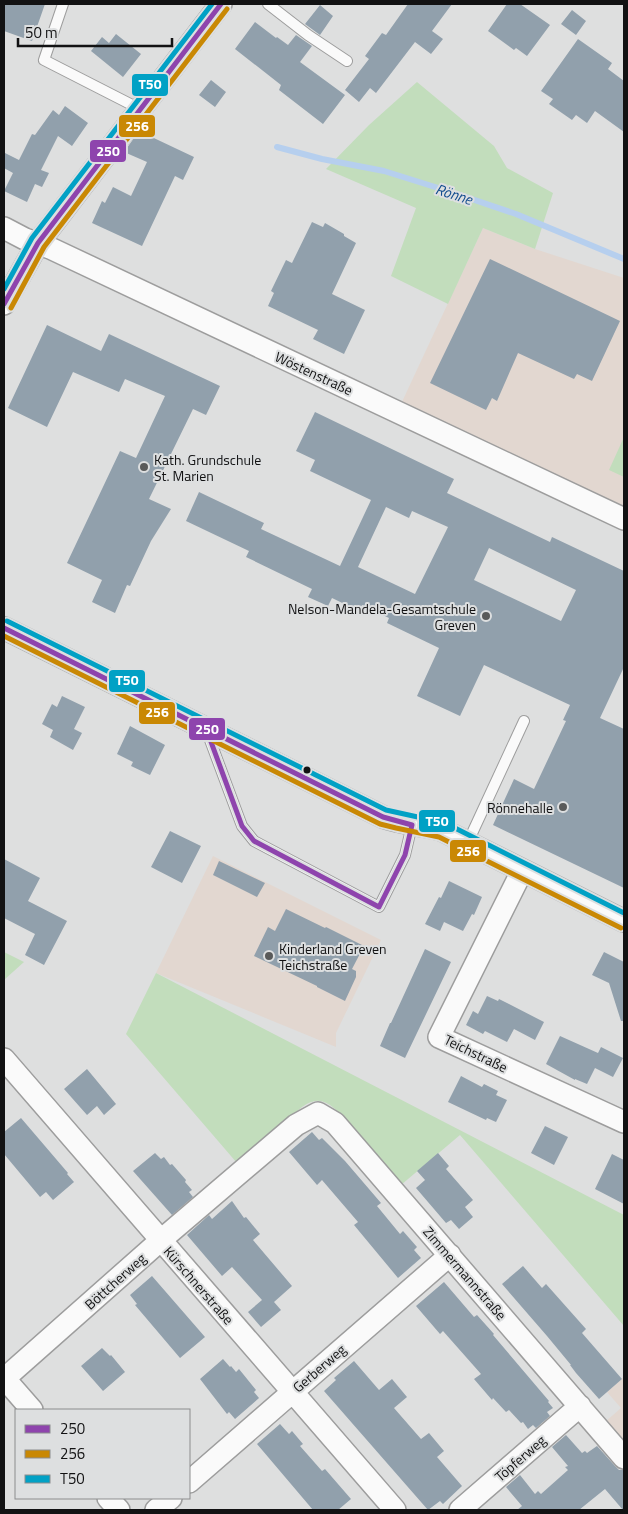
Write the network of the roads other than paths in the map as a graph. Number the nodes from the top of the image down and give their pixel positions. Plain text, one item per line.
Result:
1 (63, 4) edge
2 (221, 4) edge
3 (268, 4) edge
4 (347, 61) dead end
5 (140, 110) junction
6 (4, 228) edge
7 (38, 243) junction
8 (4, 304) edge
9 (624, 519) edge
10 (4, 628) edge
11 (524, 722) dead end
12 (207, 731) junction
13 (412, 825) junction
14 (468, 842) junction
15 (522, 870) junction
16 (624, 921) edge
17 (4, 1059) edge
18 (624, 1122) edge
19 (296, 1125) joint
20 (161, 1240) junction
21 (450, 1256) junction
22 (4, 1379) edge
23 (292, 1391) junction
24 (580, 1406) junction
25 (31, 1409) edge
26 (624, 1458) edge
27 (190, 1481) edge
28 (109, 1499) edge
29 (170, 1499) edge
30 (119, 1510) edge
31 (156, 1510) edge
32 (395, 1510) edge
33 (460, 1510) edge

1 - 5 lane
2 - 5 street
3 - 4 lane
5 - 7 street
6 - 7 street, Wöstenstraße
7 - 8 street
7 - 9 street, Wöstenstraße
10 - 12 street
11 - 14 lane
12 - 13 street
12 - 13 lane
13 - 14 street
14 - 15 street
15 - 16 street
15 - 18 street, Teichstraße
17 - 20 street, Kürschnerstraße
19 - 20 street, Böttcherweg
19 - 21 street, Zimmermannstraße
20 - 22 street, Böttcherweg
20 - 23 street, Kürschnerstraße
21 - 23 street, Gerberweg
21 - 24 street, Zimmermannstraße
22 - 25 street
23 - 27 street, Gerberweg
23 - 32 street, Kürschnerstraße
24 - 26 street, Zimmermannstraße
24 - 33 street, Töpferweg
28 - 30 street
29 - 31 street

